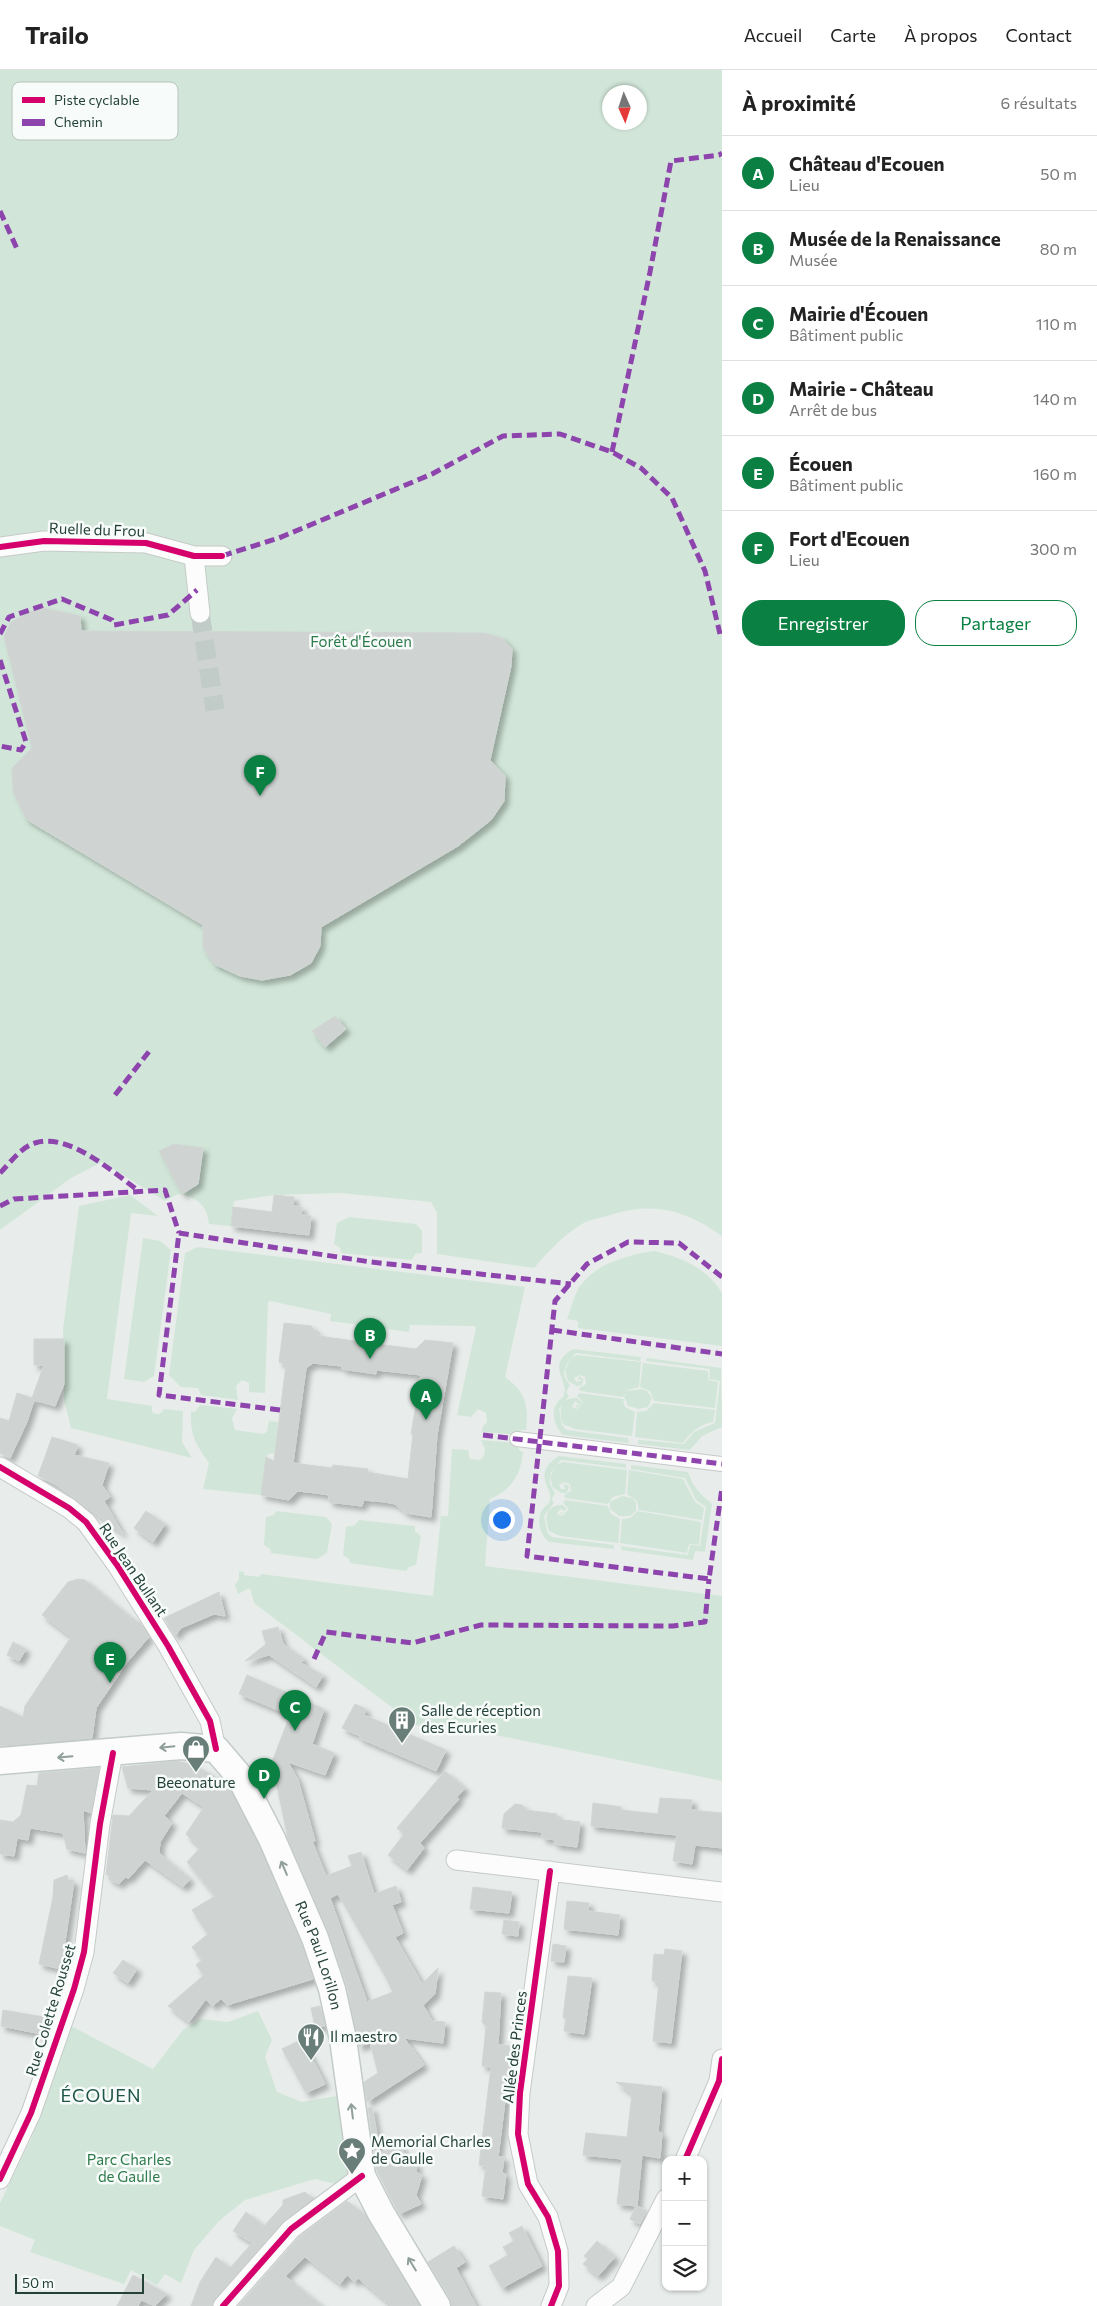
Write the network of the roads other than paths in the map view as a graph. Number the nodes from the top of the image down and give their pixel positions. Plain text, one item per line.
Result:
1 (0, 547) edge
2 (194, 556) junction
3 (222, 556) dead end
4 (200, 613) tunnel mouth
5 (517, 1439) dead end
6 (722, 1464) edge
7 (0, 1467) edge
8 (216, 1749) junction
9 (113, 1752) junction
10 (0, 1761) edge
11 (456, 1860) dead end
12 (550, 1871) junction
13 (722, 1892) edge
14 (722, 2059) edge
15 (688, 2156) edge
16 (362, 2176) junction
17 (0, 2179) edge
18 (665, 2201) edge
19 (223, 2306) edge
20 (437, 2306) edge
21 (551, 2306) edge
22 (596, 2306) edge

1 - 2 street, Ruelle du Frou
2 - 3 street, Ruelle du Frou
2 - 4 street
5 - 6 street
7 - 8 street, Rue Jean Bullant
8 -> 9 main road
16 -> 8 main road, Rue Paul Lorillon
9 -> 10 main road
9 - 17 street, Rue Colette Rousset
11 - 12 street
12 - 13 street
12 - 21 street, Allée des Princes
14 - 15 street
16 - 19 street
20 -> 16 main road, Rue Paul Lorillon
18 - 22 street

